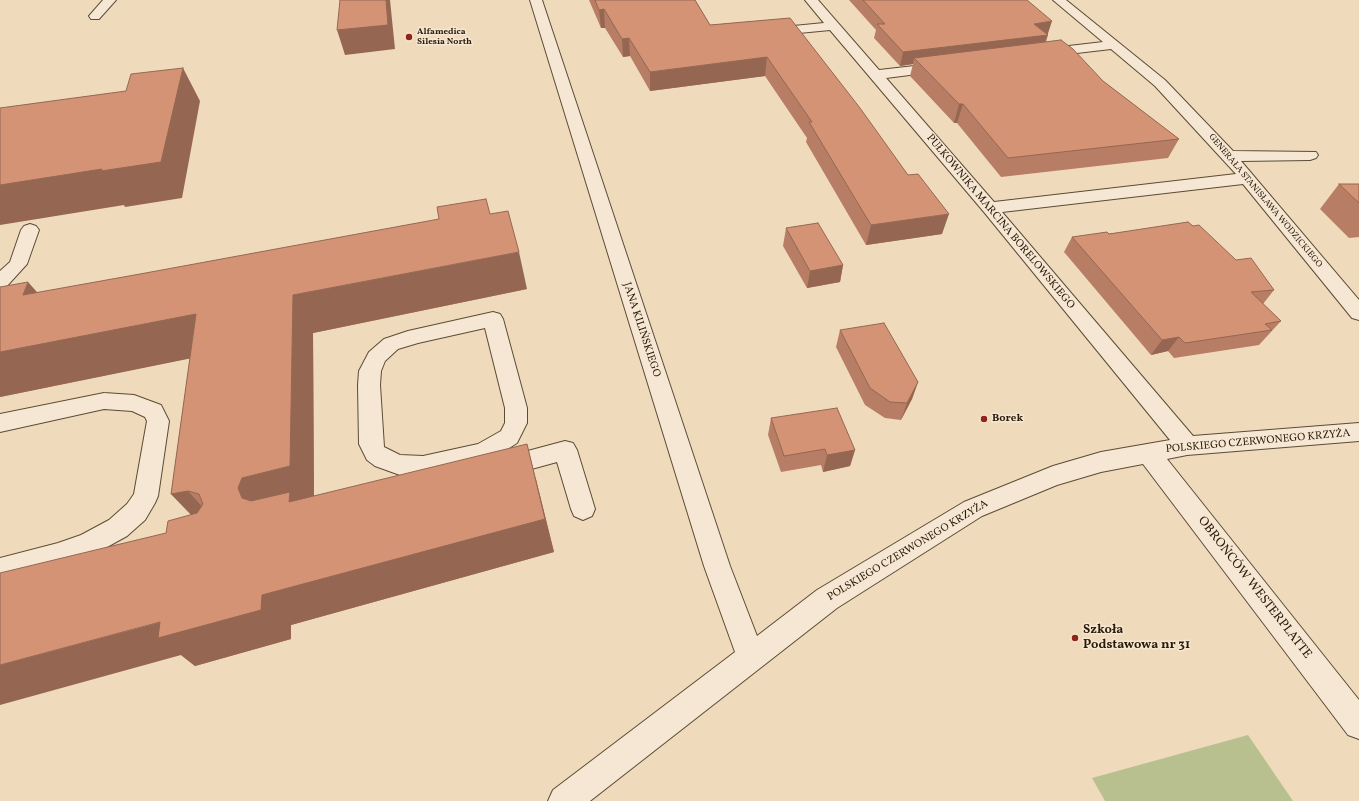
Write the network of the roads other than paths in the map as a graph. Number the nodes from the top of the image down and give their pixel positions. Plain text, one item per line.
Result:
1 (110, 0) edge
2 (536, 0) edge
3 (811, 0) edge
4 (1059, 0) edge
5 (95, 16) dead end
6 (833, 26) junction
7 (758, 34) edge
8 (1115, 45) junction
9 (1030, 55) edge
10 (953, 65) edge
11 (876, 75) junction
12 (1310, 155) dead end
13 (1229, 156) junction
14 (1248, 178) junction
15 (990, 208) junction
16 (30, 230) dead end
17 (0, 282) edge
18 (1359, 313) edge
19 (0, 423) edge
20 (1359, 432) edge
21 (509, 437) junction
22 (1187, 446) junction
23 (1148, 453) junction
24 (517, 463) junction
25 (417, 488) edge
26 (583, 509) dead end
27 (0, 570) edge
28 (75, 573) edge
29 (0, 592) edge
30 (751, 658) junction
31 (1359, 724) edge
32 (564, 801) edge

1 - 5 street
2 - 30 street, JANA KILIŃSKIEGO
3 - 6 street, PUŁKOWNIKA MARCINA BORELOWSKIEGO
4 - 8 street, GENERAŁA STANISŁAWA WODZICKIEGO
6 - 7 street
6 - 11 street, PUŁKOWNIKA MARCINA BORELOWSKIEGO
8 - 9 street
8 - 13 street, GENERAŁA STANISŁAWA WODZICKIEGO
10 - 11 street
11 - 15 street, PUŁKOWNIKA MARCINA BORELOWSKIEGO
12 - 13 street
13 - 14 street, GENERAŁA STANISŁAWA WODZICKIEGO
14 - 15 street
14 - 18 street, GENERAŁA STANISŁAWA WODZICKIEGO
15 - 22 street, PUŁKOWNIKA MARCINA BORELOWSKIEGO
16 - 17 street
19 - 27 street
20 - 22 street, POLSKIEGO CZERWONEGO KRZYŻA
21 - 21 street
21 - 24 street
22 - 23 street, POLSKIEGO CZERWONEGO KRZYŻA
23 - 30 street, POLSKIEGO CZERWONEGO KRZYŻA
23 - 31 street, OBROŃCÓW WESTERPLATTE
24 - 25 street
24 - 26 street
28 - 29 street
30 - 32 street, POLSKIEGO CZERWONEGO KRZYŻA

